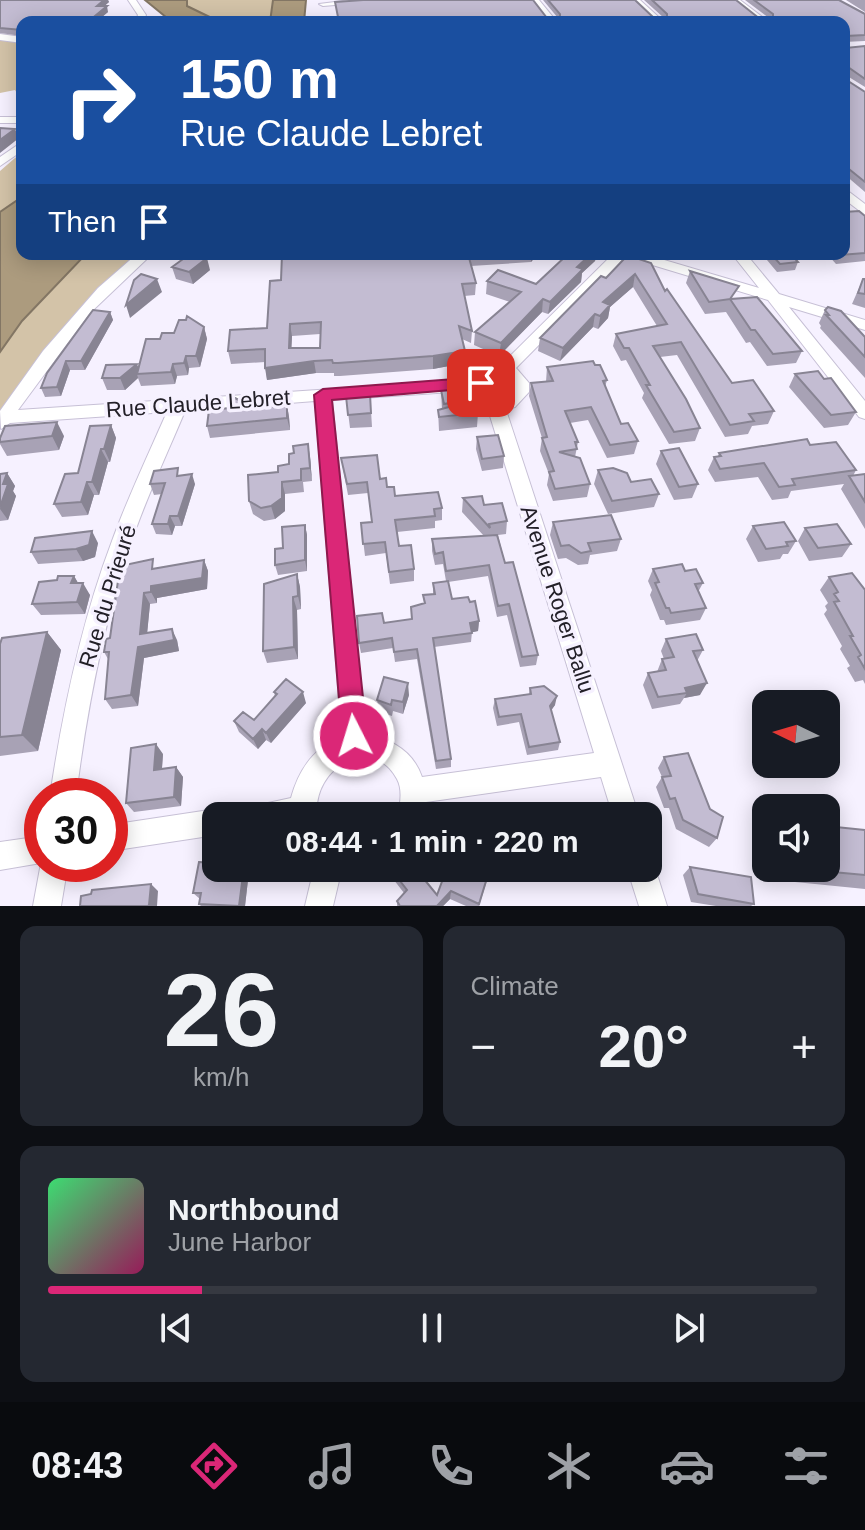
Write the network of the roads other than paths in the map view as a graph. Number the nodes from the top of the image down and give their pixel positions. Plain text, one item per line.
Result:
1 (392, 0) edge
2 (535, 0) edge
3 (635, 0) edge
4 (735, 0) edge
5 (322, 6) edge
6 (548, 16) edge
7 (653, 16) edge
8 (757, 16) edge
9 (16, 150) edge
10 (0, 163) edge
11 (850, 197) edge
12 (865, 211) edge
13 (138, 260) edge
14 (615, 260) edge
15 (650, 260) edge
16 (744, 260) edge
17 (774, 297) junction
18 (865, 325) edge
19 (507, 368) junction
20 (460, 384) junction
21 (486, 384) joint
22 (323, 395) junction
23 (179, 404) junction
24 (496, 406) junction
25 (865, 413) edge
26 (3, 421) edge
27 (355, 745) junction
28 (610, 763) junction
29 (66, 778) edge
30 (304, 802) edge
31 (412, 802) edge
32 (417, 802) edge
33 (622, 802) edge
34 (202, 824) edge
35 (128, 835) edge
36 (24, 852) edge
37 (0, 856) edge
38 (51, 882) edge
39 (325, 882) edge
40 (645, 882) edge
41 (47, 906) edge
42 (319, 906) edge
43 (653, 906) edge

1 - 5 street
2 - 6 street
3 - 7 street
4 - 8 street
9 - 10 street
11 - 12 street
13 - 26 street
14 - 19 street
15 - 17 street
16 - 17 street
17 - 18 street
17 - 25 street
19 - 20 street
19 - 24 street
20 - 21 street, Rue Claude Lebret
20 - 22 street, Rue Claude Lebret
21 - 24 street, Avenue Roger Ballu
22 - 23 street, Rue Claude Lebret
22 - 27 street
23 - 26 street, Rue Claude Lebret
23 - 29 street, Rue du Prieuré
24 - 28 street, Avenue Roger Ballu
27 - 30 street
27 - 31 street
28 - 32 street
28 - 33 street, Avenue Roger Ballu
34 - 35 street
36 - 37 street
38 - 41 street
39 - 42 street
40 - 43 street

